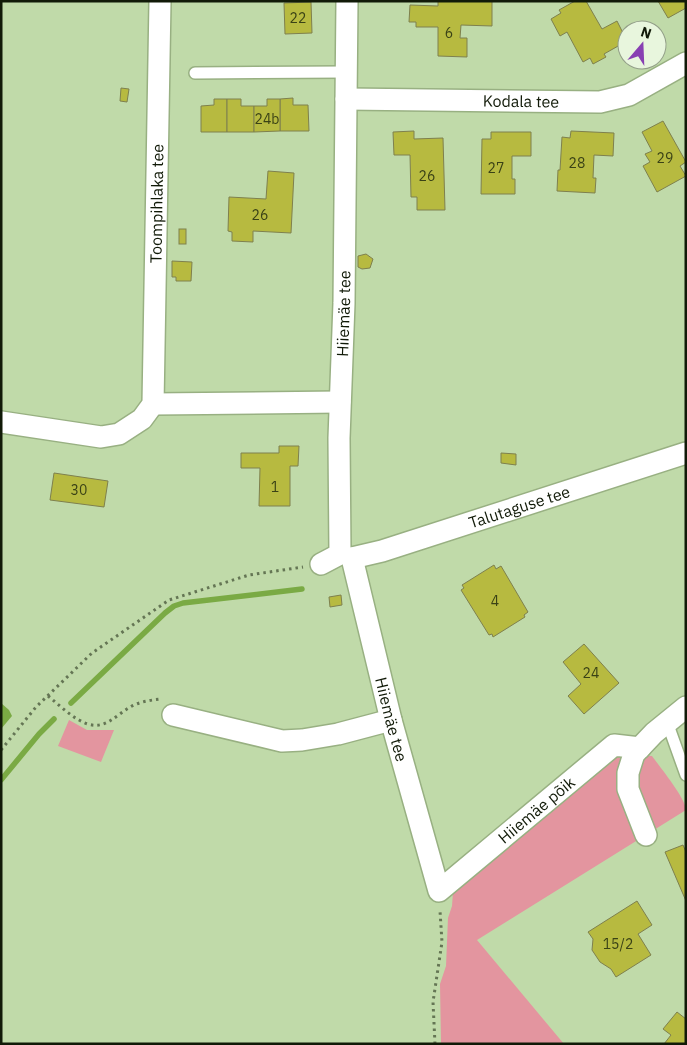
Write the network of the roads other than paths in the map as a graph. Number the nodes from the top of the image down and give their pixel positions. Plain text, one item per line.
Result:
1 (160, 1) edge
2 (347, 1) edge
3 (686, 64) edge
4 (346, 72) junction
5 (195, 74) dead end
6 (346, 99) junction
7 (340, 402) junction
8 (153, 404) junction
9 (1, 422) edge
10 (686, 453) edge
11 (346, 556) junction
12 (321, 564) road end
13 (686, 706) edge
14 (168, 707) road end
15 (391, 720) junction
16 (668, 722) junction
17 (640, 748) junction
18 (686, 776) edge
19 (646, 835) dead end
20 (439, 890) joint

1 - 8 street, Toompihlaka tee
2 - 4 street, Hiiemäe tee
3 - 6 street, Kodala tee
4 - 5 lane
4 - 6 street, Hiiemäe tee
6 - 7 street, Hiiemäe tee
7 - 8 street
7 - 11 street, Hiiemäe tee
8 - 9 street
10 - 11 street, Talutaguse tee
11 - 12 street
11 - 15 street, Hiiemäe tee
13 - 16 street
14 - 15 street
15 - 20 street, Hiiemäe tee
16 - 17 street
16 - 18 lane
17 - 19 street
17 - 20 street, Hiiemäe põik

